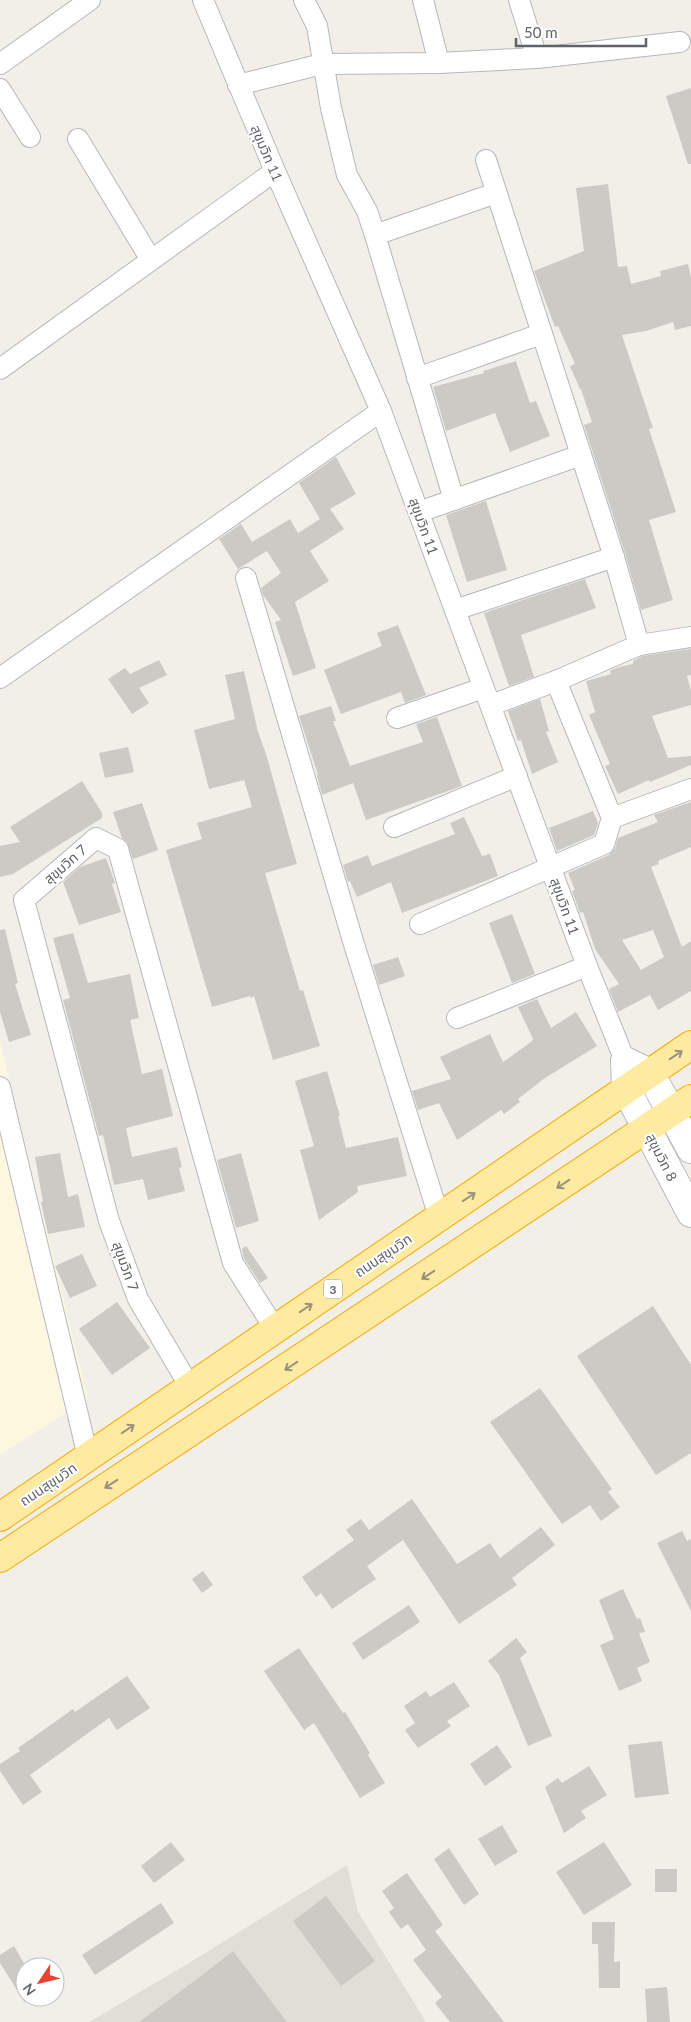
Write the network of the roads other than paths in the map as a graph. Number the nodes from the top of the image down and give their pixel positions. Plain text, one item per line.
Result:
1 (90, 0) edge
2 (203, 0) edge
3 (304, 0) edge
4 (423, 0) edge
5 (519, 0) edge
6 (680, 42) dead end
7 (537, 58) junction
8 (439, 63) junction
9 (0, 64) edge
10 (322, 64) junction
11 (238, 85) junction
12 (0, 89) edge
13 (30, 138) dead end
14 (78, 139) dead end
15 (486, 160) dead end
16 (275, 171) junction
17 (496, 193) junction
18 (375, 235) junction
19 (151, 260) junction
20 (541, 334) junction
21 (0, 369) edge
22 (417, 378) junction
23 (381, 411) junction
24 (581, 456) junction
25 (454, 500) junction
26 (419, 512) junction
27 (614, 557) junction
28 (246, 578) dead end
29 (455, 610) junction
30 (691, 637) edge
31 (638, 645) junction
32 (0, 678) edge
33 (556, 681) junction
34 (487, 696) junction
35 (398, 718) dead end
36 (516, 776) junction
37 (691, 789) edge
38 (612, 818) junction
39 (394, 828) dead end
40 (551, 867) junction
41 (420, 924) dead end
42 (586, 966) junction
43 (457, 1018) dead end
44 (691, 1045) edge
45 (625, 1061) junction
46 (650, 1073) junction
47 (0, 1087) edge
48 (626, 1089) junction
49 (681, 1105) edge
50 (647, 1128) junction
51 (691, 1149) edge
52 (691, 1213) edge
53 (439, 1217) junction
54 (274, 1329) junction
55 (190, 1387) junction
56 (88, 1457) junction
57 (0, 1517) edge
58 (0, 1558) edge

1 - 9 street
2 - 11 street, สุขุมวิท 11
3 - 10 street
4 - 8 street
5 - 7 street
6 - 7 street
7 - 8 street
8 - 10 street
10 - 11 street
10 - 18 street
11 - 16 street, สุขุมวิท 11
12 - 13 street
14 - 19 street
15 - 17 street
16 - 19 street
16 - 23 street, สุขุมวิท 11
17 - 18 street
17 - 20 street
18 - 22 street
19 - 21 street
20 - 22 street
20 - 24 street
22 - 25 street
23 - 26 street, สุขุมวิท 11
23 - 32 street
24 - 25 street
24 - 27 street
25 - 26 street
26 - 29 street, สุขุมวิท 11
27 - 29 street
27 - 31 street
28 - 53 street
29 - 34 street, สุขุมวิท 11
30 - 31 street
31 - 33 street
33 - 34 street
33 - 38 street
34 - 35 street
34 - 36 street, สุขุมวิท 11
36 - 39 street
36 - 40 street, สุขุมวิท 11
37 - 38 street
38 - 40 street
40 - 41 street
40 - 42 street, สุขุมวิท 11
42 - 43 street
42 - 45 street, สุขุมวิท 11
46 -> 44 highway, ถนนสุขุมวิท / 3
45 - 46 main road
45 - 48 main road, สุขุมวิท 11
46 - 48 highway, ถนนสุขุมวิท / 3
46 - 49 main road
47 - 56 street
48 - 50 main road, สุขุมวิท 11
53 -> 48 highway, ถนนสุขุมวิท / 3
49 - 50 highway
49 - 51 main road
50 - 52 main road, สุขุมวิท 8
50 -> 58 highway
54 -> 53 highway, ถนนสุขุมวิท / 3
54 - 55 highway, ถนนสุขุมวิท / 3
54 - 55 street, สุขุมวิท 7
56 -> 55 highway, ถนนสุขุมวิท / 3
56 - 57 highway, ถนนสุขุมวิท / 3

